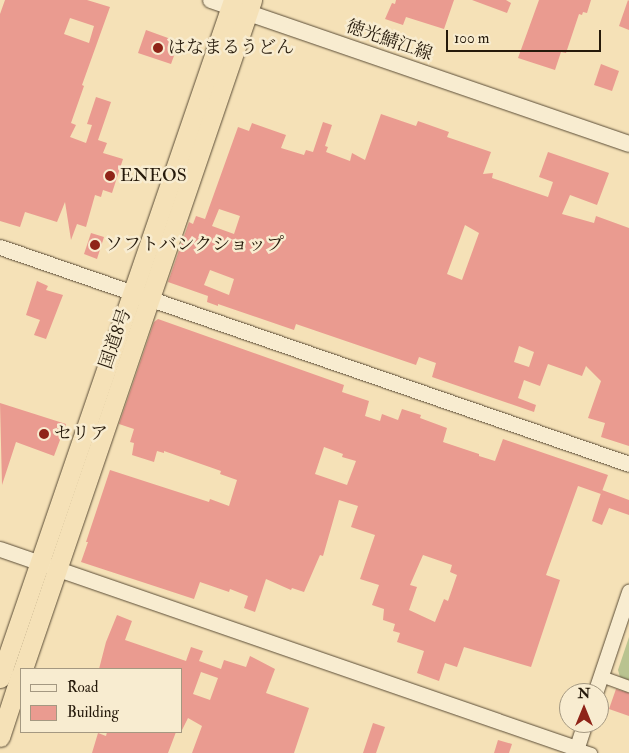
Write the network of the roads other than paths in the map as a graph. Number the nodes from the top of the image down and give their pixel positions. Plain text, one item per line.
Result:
1 (211, 0) edge
2 (232, 4) edge
3 (251, 7) edge
4 (629, 144) edge
5 (0, 247) edge
6 (141, 296) junction
7 (629, 464) edge
8 (0, 549) edge
9 (48, 565) junction
10 (629, 592) edge
11 (23, 668) edge
12 (20, 676) edge
13 (601, 676) junction
14 (0, 678) edge
15 (599, 683) edge
16 (629, 686) edge
17 (583, 733) edge
18 (0, 737) edge
19 (580, 751) edge

1 - 2 main road, 徳光鯖江線
2 - 3 main road, 徳光鯖江線
2 - 6 highway, 国道8号
3 - 4 main road, 徳光鯖江線
3 - 6 highway, 国道8号
5 - 6 street
6 - 7 street
6 - 9 highway, 国道8号
8 - 9 street
9 - 11 highway, 国道8号
9 - 14 highway, 国道8号
9 - 19 street
10 - 13 street
12 - 18 highway
13 - 15 street
13 - 16 street
17 - 19 street

